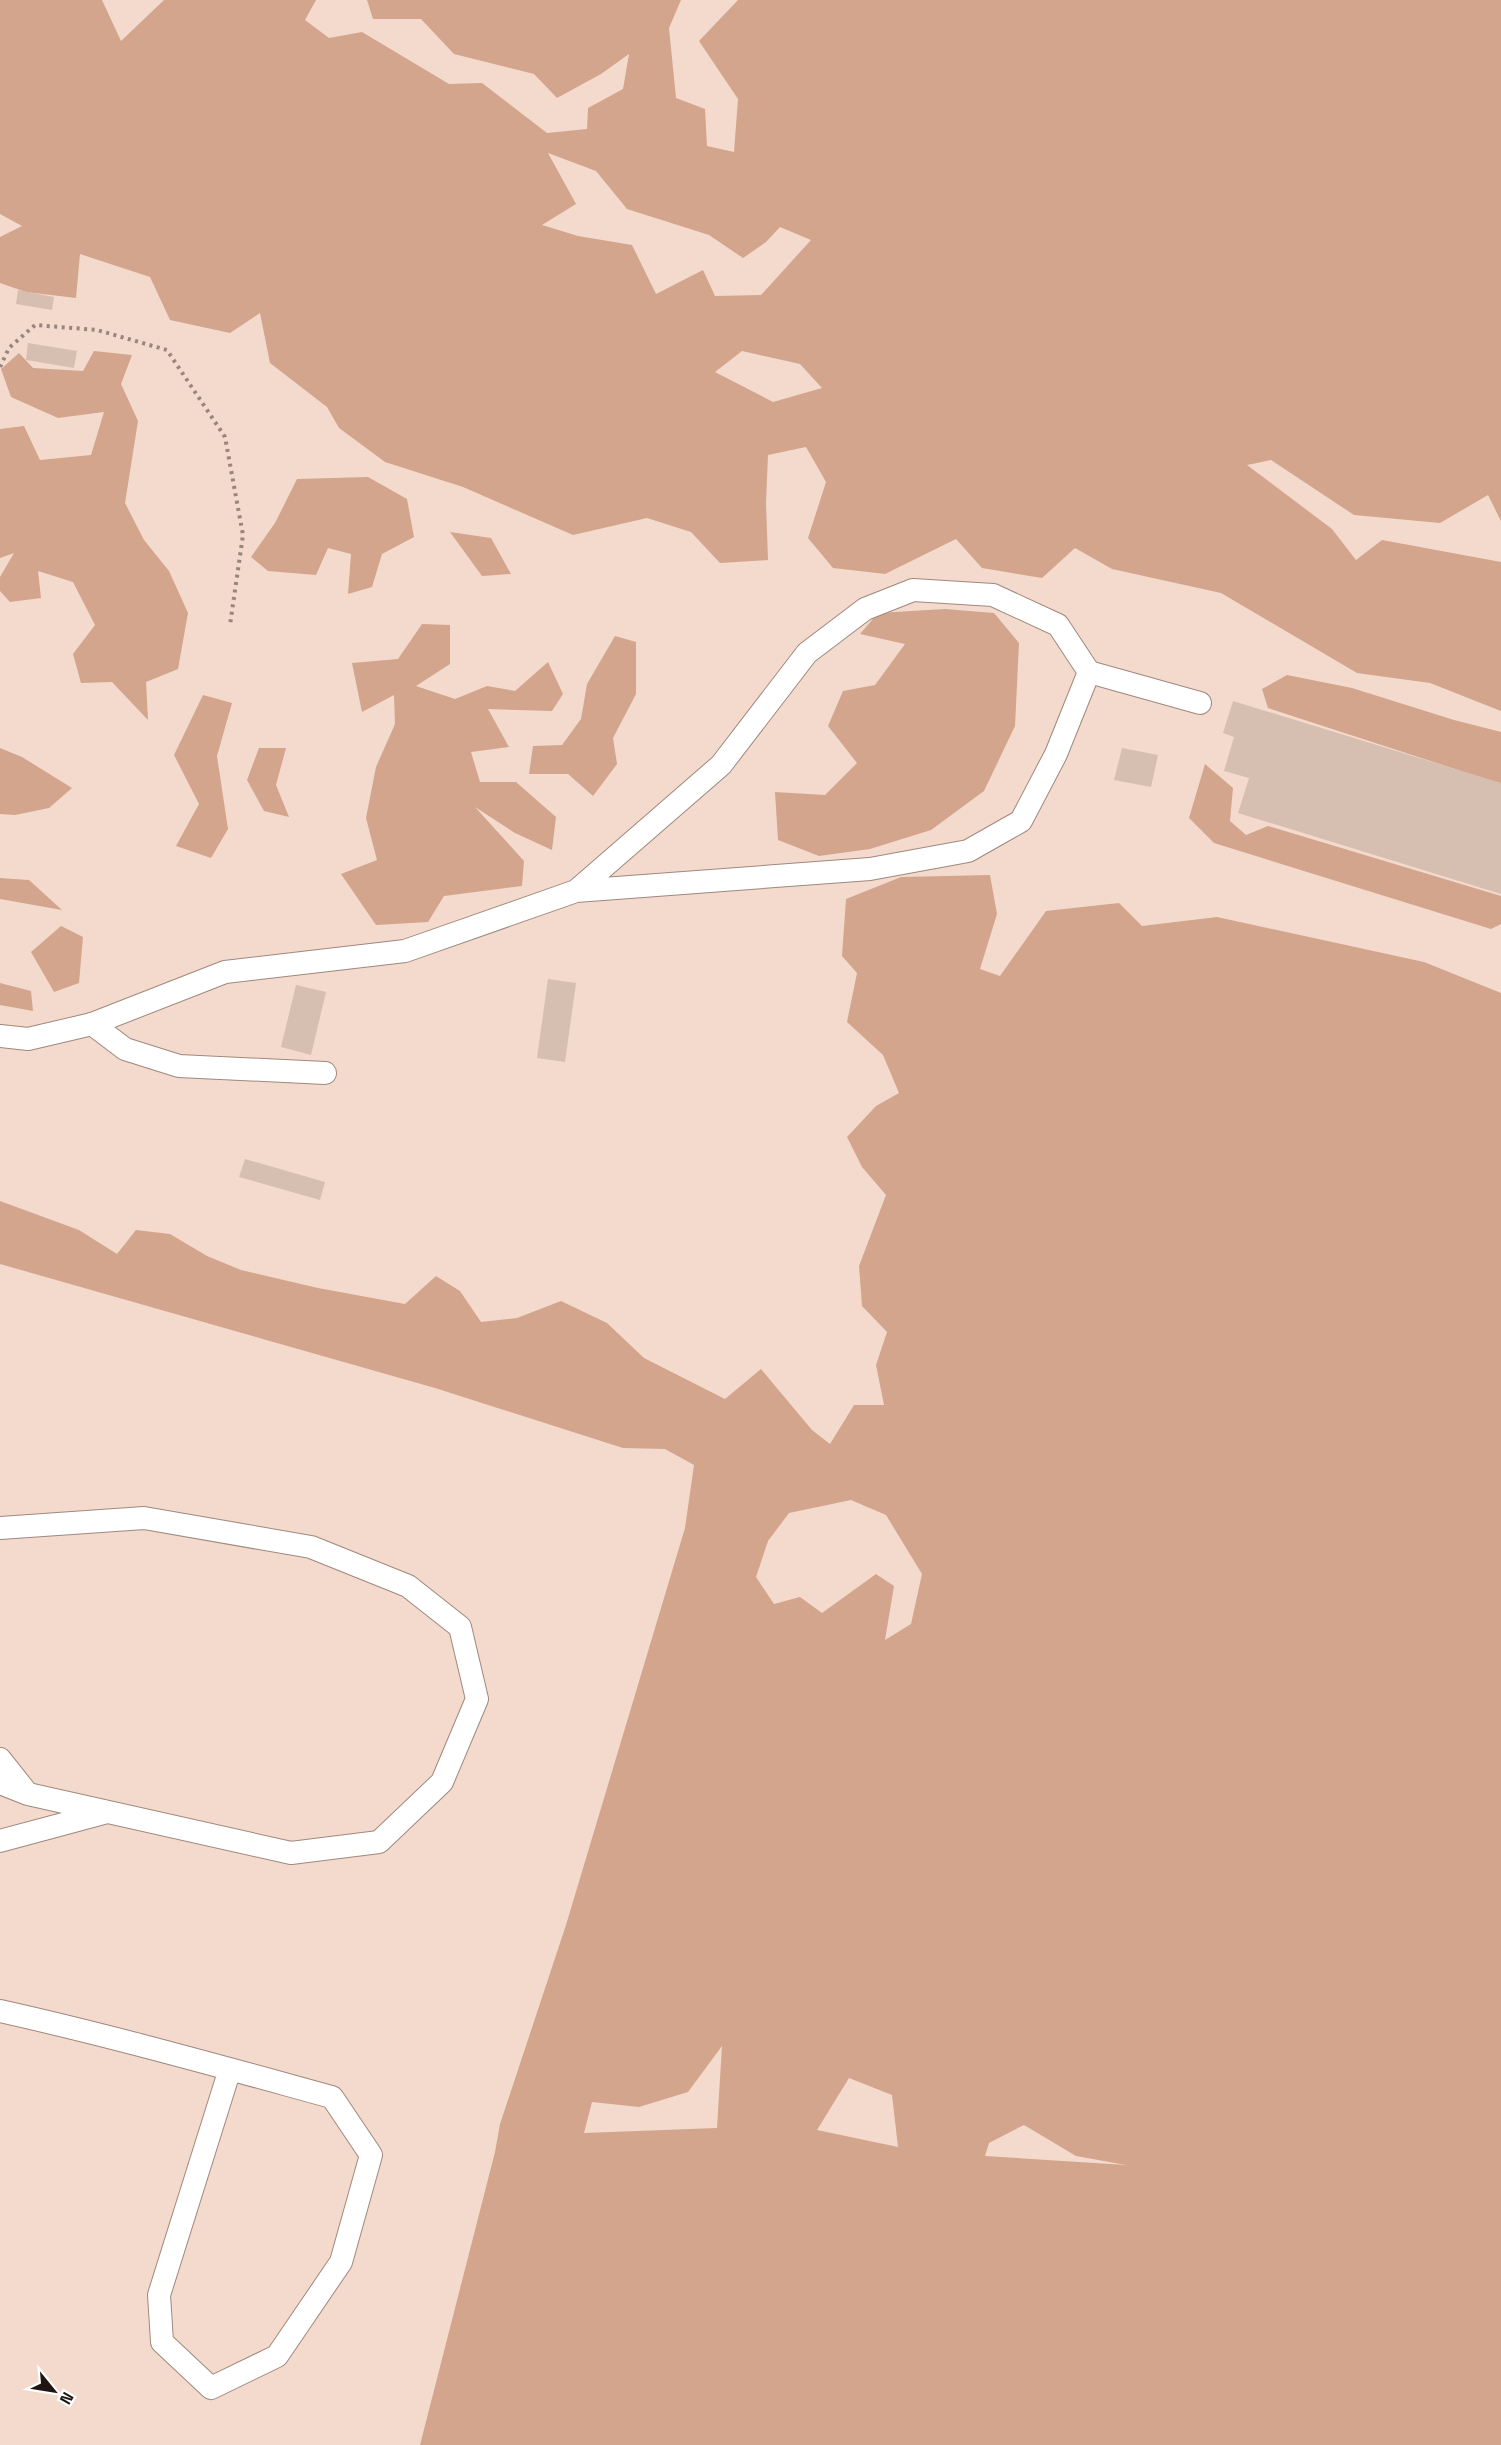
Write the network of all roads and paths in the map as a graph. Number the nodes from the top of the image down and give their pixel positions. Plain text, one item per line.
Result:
1 (0, 366) edge
2 (230, 625) dead end
3 (1089, 672) junction
4 (1200, 703) dead end
5 (576, 891) junction
6 (92, 1024) junction
7 (0, 1036) edge
8 (325, 1073) dead end
9 (0, 1528) edge
10 (0, 1759) edge
11 (0, 1783) edge
12 (28, 1794) junction
13 (108, 1812) junction
14 (0, 1841) edge
15 (0, 2011) edge
16 (230, 2069) junction

1 - 2 path
3 - 4 lane
3 - 5 lane
3 - 5 lane
5 - 6 lane
6 - 7 lane
6 - 8 lane
9 - 13 lane
10 - 12 lane
11 - 12 lane
12 - 13 lane
13 - 14 lane
15 - 16 lane
16 - 16 lane

